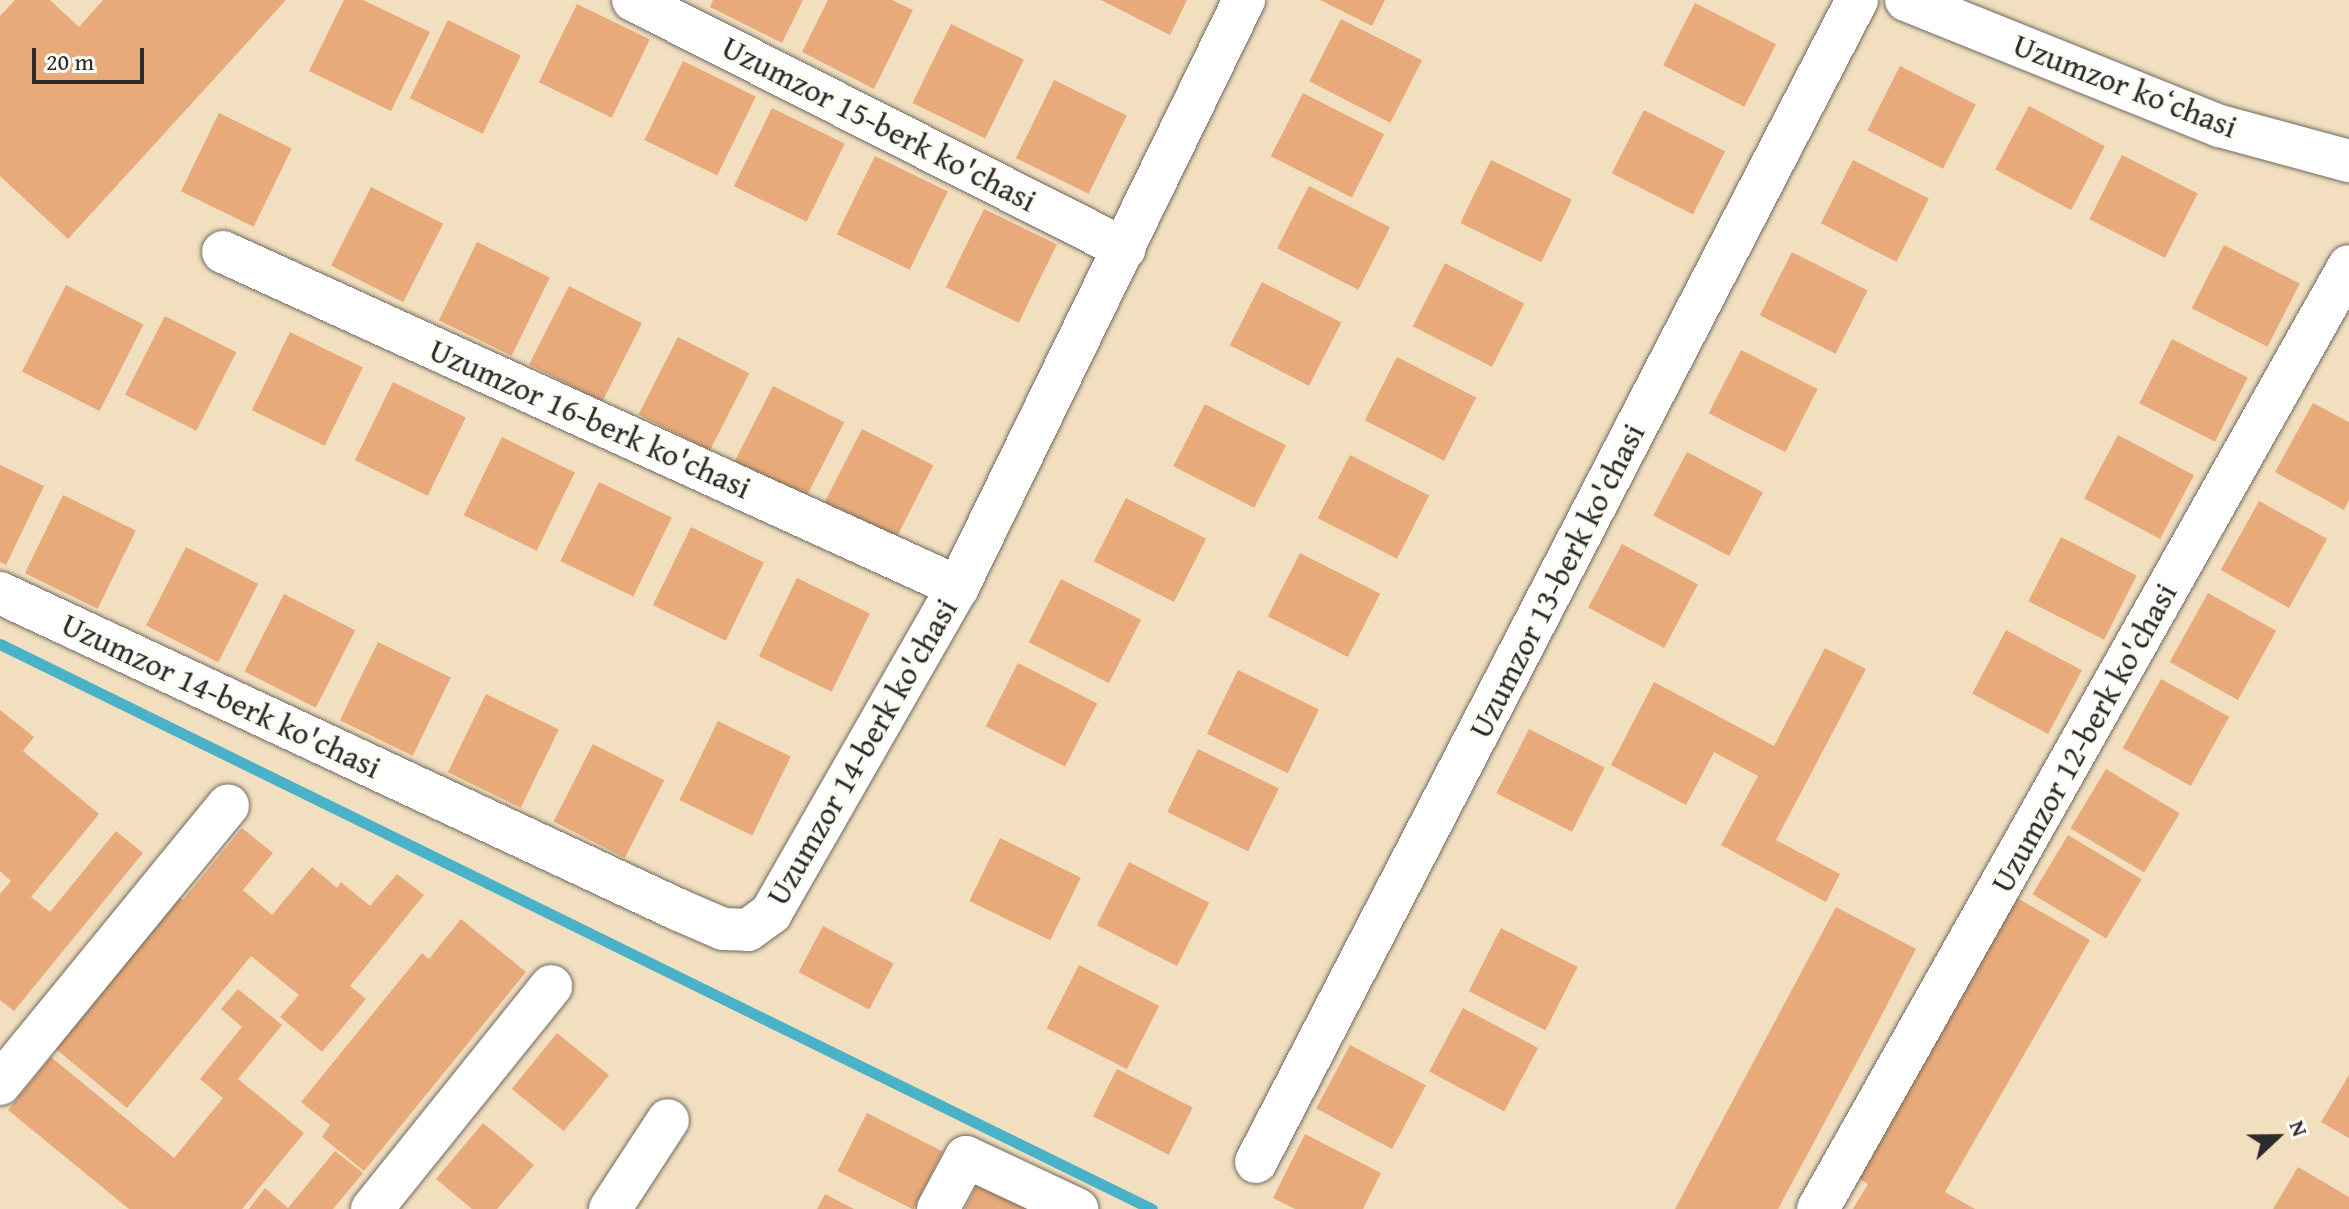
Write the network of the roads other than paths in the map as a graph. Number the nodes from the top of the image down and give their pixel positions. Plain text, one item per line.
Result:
1 (633, 0) edge
2 (1244, 0) edge
3 (1857, 0) edge
4 (1906, 0) edge
5 (2349, 161) edge
6 (1125, 249) junction
7 (223, 252) dead end
8 (2349, 266) edge
9 (958, 587) junction
10 (0, 593) edge
11 (228, 805) dead end
12 (551, 986) dead end
13 (0, 1084) edge
14 (668, 1120) dead end
15 (1256, 1162) dead end
16 (372, 1209) edge
17 (610, 1209) edge
18 (938, 1209) edge
19 (1077, 1209) edge
20 (1818, 1209) edge

1 - 6 street, Uzumzor 15-berk ko'chasi
2 - 6 street, Uzumzor 14-berk ko'chasi
3 - 15 street, Uzumzor 13-berk ko'chasi
4 - 5 street, Uzumzor koʻchasi
6 - 9 street, Uzumzor 14-berk ko'chasi
7 - 9 street, Uzumzor 16-berk ko'chasi
8 - 20 street, Uzumzor 12-berk ko'chasi
9 - 10 street, Uzumzor 14-berk ko'chasi
11 - 13 street
12 - 16 street
14 - 17 street
18 - 19 street

